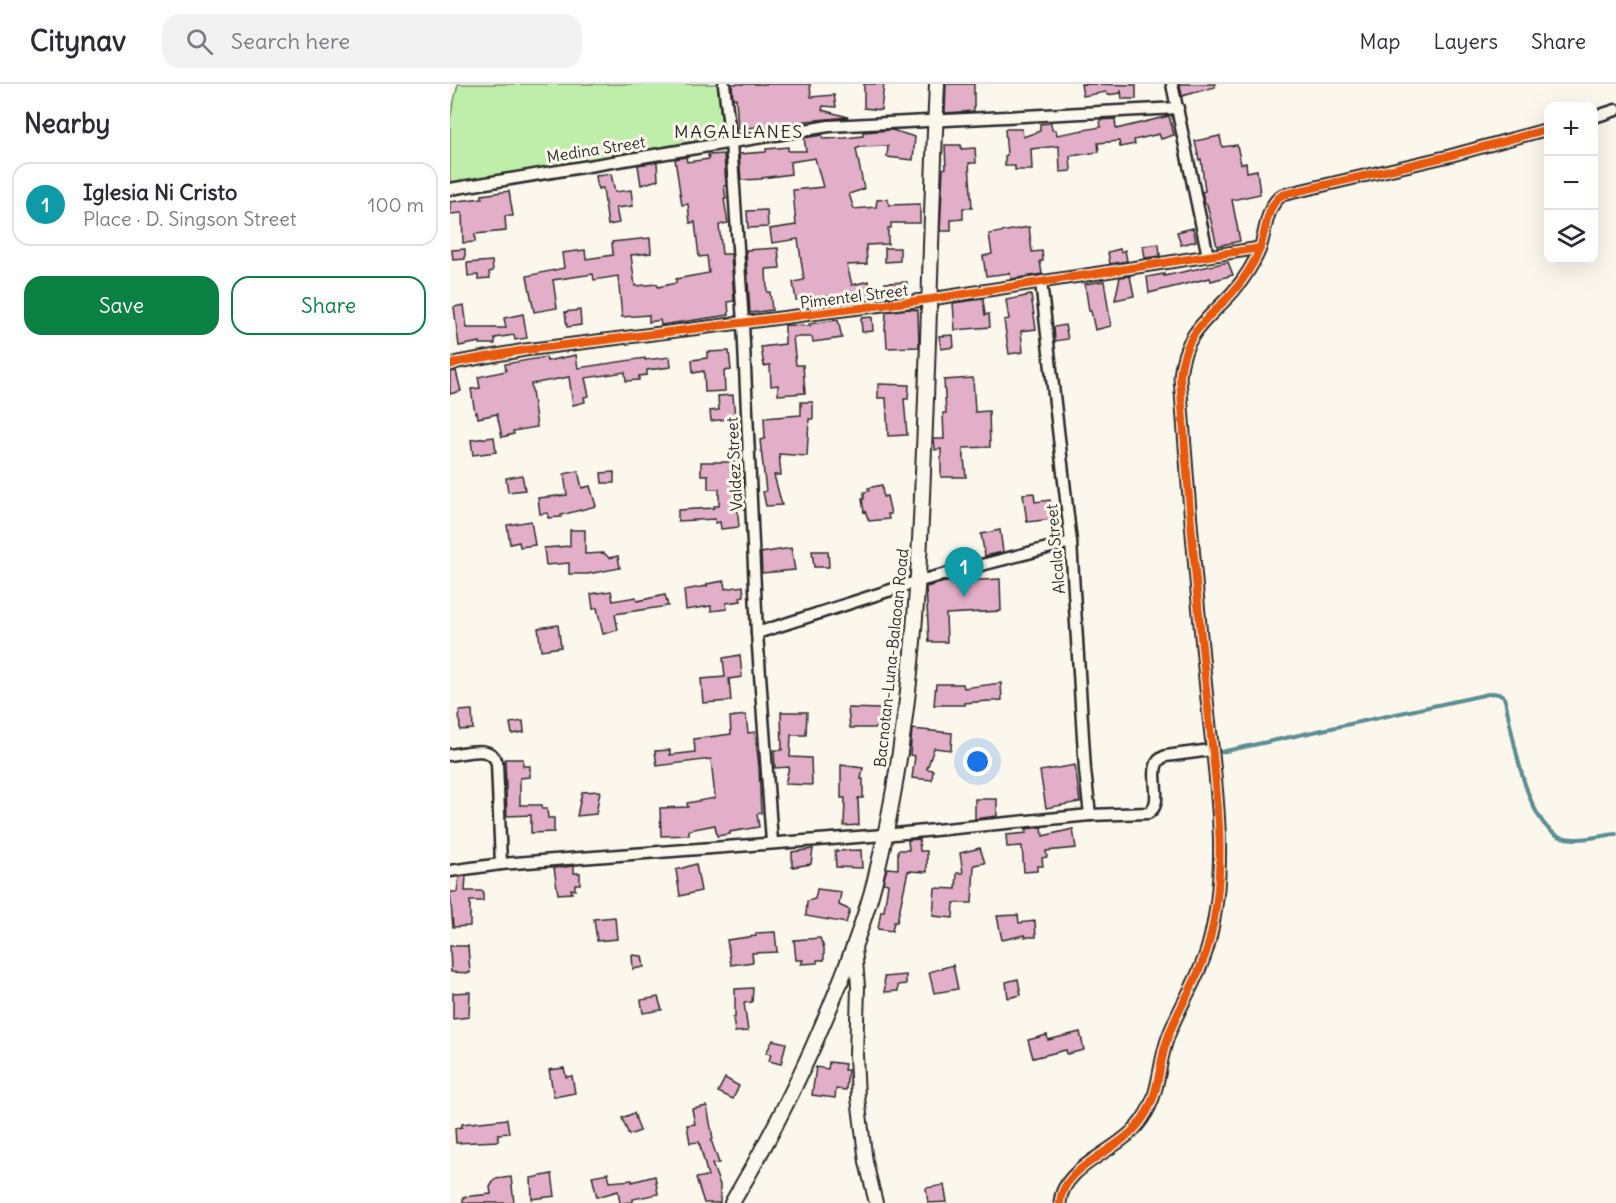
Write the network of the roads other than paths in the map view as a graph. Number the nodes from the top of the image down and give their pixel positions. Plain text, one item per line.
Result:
1 (724, 84) edge
2 (937, 84) edge
3 (1172, 84) edge
4 (1178, 108) junction
5 (1616, 110) edge
6 (1598, 115) edge
7 (936, 120) junction
8 (1544, 130) edge
9 (731, 142) junction
10 (450, 189) edge
11 (1260, 248) junction
12 (1208, 256) junction
13 (1041, 282) junction
14 (931, 299) junction
15 (743, 323) junction
16 (450, 365) edge
17 (1071, 542) junction
18 (919, 581) junction
19 (757, 633) junction
20 (1211, 750) junction
21 (450, 755) edge
22 (1090, 815) junction
23 (885, 835) junction
24 (772, 842) junction
25 (501, 864) junction
26 (450, 871) edge
27 (855, 946) junction
28 (732, 1203) edge
29 (876, 1203) edge
30 (1059, 1203) edge

1 - 9 street, Valdez Street
2 - 7 main road, Bacnotan-Luna-Balaoan Road
3 - 4 street
4 - 7 street, Medina Street
4 - 12 street
5 - 6 street
7 - 9 street, Medina Street
7 - 14 main road, Bacnotan-Luna-Balaoan Road
8 - 11 street
9 - 10 street, Medina Street
9 - 15 street, Valdez Street
11 - 12 street, Pimentel Street
11 - 20 street
12 - 13 street, Pimentel Street
13 - 14 street, Pimentel Street
13 - 17 street, Alcala Street
14 - 15 street, Pimentel Street
14 - 18 main road, Bacnotan-Luna-Balaoan Road
15 - 16 street, Pimentel Street
15 - 19 street, Valdez Street
17 - 18 street
17 - 22 street, Alcala Street
18 - 19 street
18 - 23 main road, Bacnotan-Luna-Balaoan Road
19 - 24 street, Valdez Street
20 - 22 street
20 - 30 street
21 - 25 street
22 - 23 street
23 - 24 street
23 - 27 main road, Bacnotan-Luna-Balaoan Road
24 - 25 street
25 - 26 street
27 - 28 main road, Bacnotan-Luna-Balaoan Road
27 - 29 street

